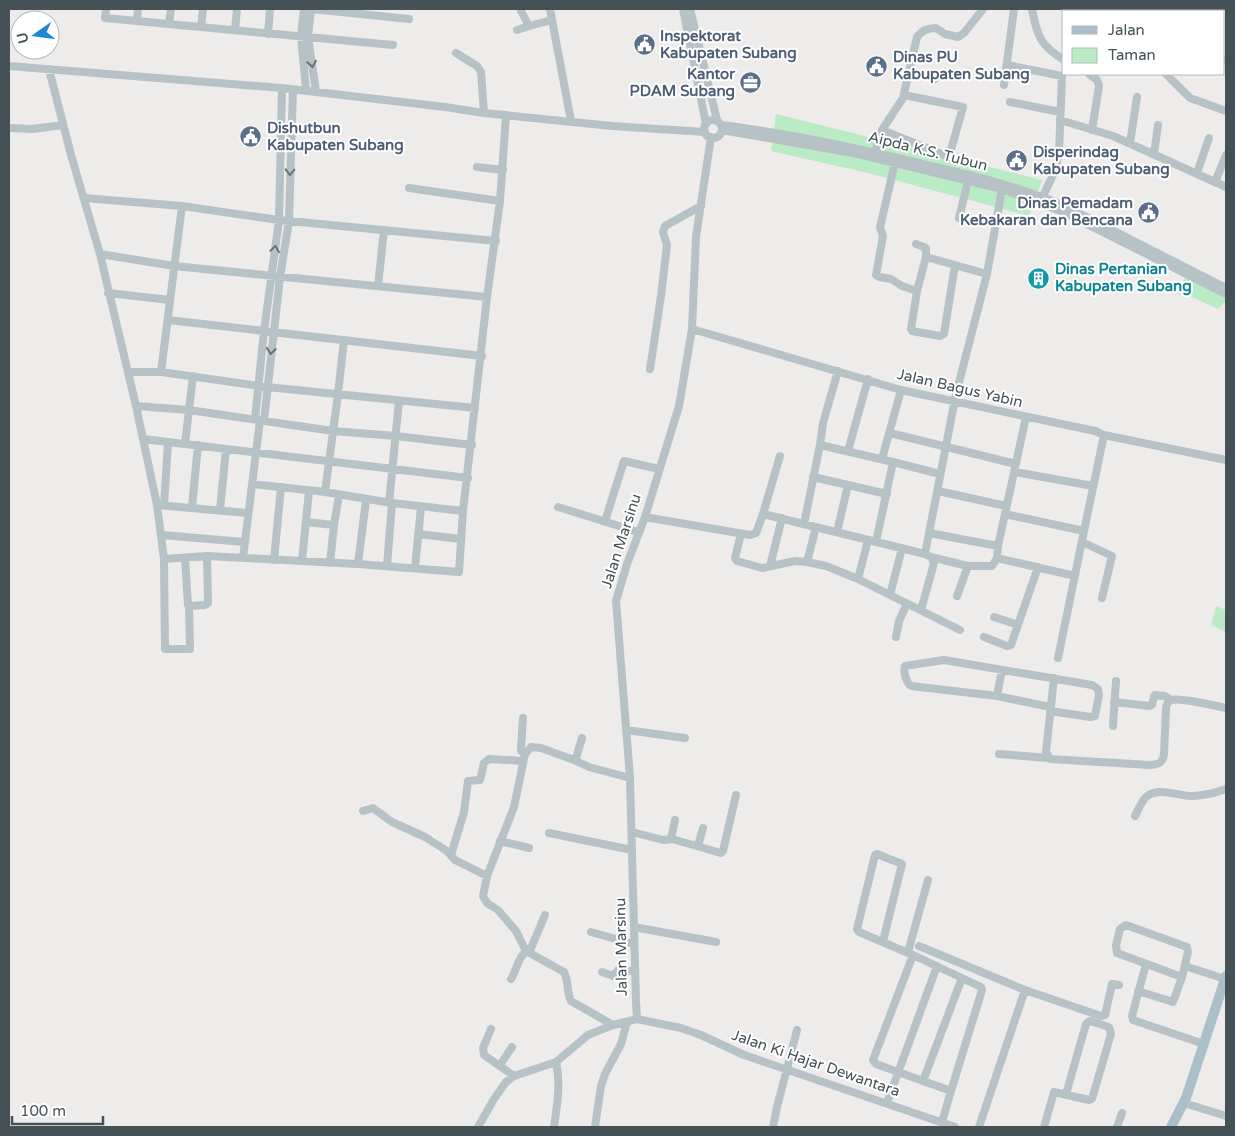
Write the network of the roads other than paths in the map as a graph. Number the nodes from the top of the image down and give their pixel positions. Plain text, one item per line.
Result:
1 (106, 9) edge
2 (138, 9) edge
3 (171, 9) edge
4 (203, 9) edge
5 (237, 9) edge
6 (270, 9) edge
7 (304, 9) edge
8 (312, 9) edge
9 (520, 9) edge
10 (550, 9) edge
11 (683, 9) edge
12 (690, 9) edge
13 (984, 9) edge
14 (1014, 9) edge
15 (1032, 9) edge
16 (391, 13) edge
17 (409, 19) dead end
18 (552, 20) junction
19 (137, 21) junction
20 (169, 24) junction
21 (529, 26) junction
22 (201, 27) junction
23 (235, 30) junction
24 (517, 30) dead end
25 (268, 34) junction
26 (304, 37) junction
27 (393, 45) dead end
28 (456, 53) dead end
29 (1062, 59) edge
30 (1006, 65) junction
31 (9, 66) edge
32 (49, 69) junction
33 (909, 71) junction
34 (1062, 71) edge
35 (1063, 75) edge
36 (1089, 75) edge
37 (1167, 75) edge
38 (935, 79) dead end
39 (1004, 85) dead end
40 (282, 88) junction
41 (293, 89) junction
42 (306, 90) junction
43 (316, 91) junction
44 (904, 95) junction
45 (1137, 97) dead end
46 (1010, 102) dead end
47 (1226, 111) edge
48 (484, 113) junction
49 (506, 115) junction
50 (1060, 116) junction
51 (571, 121) junction
52 (63, 125) junction
53 (720, 125) junction
54 (1158, 125) dead end
55 (9, 128) edge
56 (882, 130) junction
57 (1092, 130) junction
58 (707, 131) junction
59 (1209, 138) dead end
60 (1130, 143) junction
61 (874, 152) junction
62 (1154, 154) junction
63 (1226, 155) edge
64 (895, 163) junction
65 (477, 167) dead end
66 (503, 170) junction
67 (1197, 173) junction
68 (968, 181) junction
69 (1215, 182) junction
70 (1226, 187) edge
71 (410, 188) dead end
72 (1002, 189) junction
73 (1043, 196) junction
74 (84, 198) junction
75 (500, 201) junction
76 (182, 206) junction
77 (701, 206) junction
78 (959, 218) dead end
79 (279, 220) junction
80 (289, 221) junction
81 (384, 230) junction
82 (496, 241) junction
83 (916, 244) dead end
84 (100, 254) junction
85 (926, 256) junction
86 (955, 265) junction
87 (174, 266) junction
88 (987, 274) junction
89 (272, 276) junction
90 (280, 277) junction
91 (378, 286) junction
92 (1226, 288) edge
93 (917, 291) junction
94 (108, 293) junction
95 (1226, 294) edge
96 (488, 297) junction
97 (170, 300) junction
98 (168, 320) junction
99 (692, 329) junction
100 (264, 331) junction
101 (274, 332) junction
102 (344, 340) junction
103 (482, 356) junction
104 (650, 369) dead end
105 (128, 372) junction
106 (161, 372) junction
107 (838, 372) junction
108 (193, 376) junction
109 (868, 380) junction
110 (258, 385) junction
111 (267, 387) junction
112 (901, 390) junction
113 (338, 394) junction
114 (399, 401) junction
115 (955, 402) junction
116 (136, 406) junction
117 (475, 408) junction
118 (189, 410) junction
119 (1026, 417) junction
120 (260, 420) junction
121 (334, 431) junction
122 (890, 433) junction
123 (1104, 435) junction
124 (396, 436) junction
125 (143, 439) junction
126 (168, 442) junction
127 (185, 444) junction
128 (820, 444) junction
129 (198, 445) junction
130 (472, 445) junction
131 (946, 447) junction
132 (226, 449) junction
133 (256, 452) junction
134 (848, 452) junction
135 (780, 456) dead end
136 (882, 459) junction
137 (1226, 460) edge
138 (329, 462) junction
139 (893, 462) junction
140 (1015, 468) junction
141 (659, 469) junction
142 (391, 470) junction
143 (940, 474) junction
144 (813, 477) junction
145 (468, 478) junction
146 (252, 484) junction
147 (848, 485) junction
148 (1093, 486) junction
149 (281, 487) junction
150 (938, 490) junction
151 (309, 491) junction
152 (325, 492) junction
153 (887, 494) junction
154 (339, 495) junction
155 (366, 500) junction
156 (390, 503) junction
157 (160, 505) junction
158 (192, 507) junction
159 (421, 507) junction
160 (558, 507) dead end
161 (220, 510) junction
162 (1006, 510) junction
163 (463, 511) junction
164 (248, 513) junction
165 (763, 514) junction
166 (645, 517) junction
167 (782, 518) junction
168 (605, 521) junction
169 (306, 522) junction
170 (804, 524) junction
171 (334, 525) junction
172 (816, 527) junction
173 (1084, 531) junction
174 (638, 532) junction
175 (837, 532) junction
176 (928, 533) junction
177 (418, 534) junction
178 (741, 534) junction
179 (162, 535) junction
180 (461, 539) junction
181 (872, 541) junction
182 (244, 542) junction
183 (1082, 542) junction
184 (998, 546) junction
185 (902, 548) junction
186 (928, 555) junction
187 (207, 556) junction
188 (185, 558) junction
189 (243, 558) junction
190 (997, 558) junction
191 (164, 559) junction
192 (274, 560) junction
193 (302, 561) junction
194 (808, 562) junction
195 (330, 563) junction
196 (358, 564) junction
197 (386, 566) junction
198 (770, 566) junction
199 (968, 566) junction
200 (1038, 566) junction
201 (415, 568) junction
202 (1075, 576) junction
203 (858, 579) junction
204 (890, 596) junction
205 (957, 596) dead end
206 (1102, 598) dead end
207 (907, 604) junction
208 (189, 606) junction
209 (921, 610) junction
210 (994, 617) dead end
211 (1018, 625) junction
212 (960, 630) dead end
213 (896, 637) dead end
214 (984, 638) dead end
215 (1058, 658) dead end
216 (1002, 670) junction
217 (1054, 678) junction
218 (1116, 681) dead end
219 (997, 696) junction
220 (1172, 700) junction
221 (1114, 702) junction
222 (1226, 708) edge
223 (1050, 709) junction
224 (523, 718) dead end
225 (1113, 726) dead end
226 (626, 730) junction
227 (582, 738) dead end
228 (685, 738) dead end
229 (999, 754) dead end
230 (524, 758) junction
231 (1048, 758) junction
232 (574, 760) junction
233 (630, 778) junction
234 (1226, 789) edge
235 (736, 795) dead end
236 (363, 811) dead end
237 (1135, 816) dead end
238 (676, 820) dead end
239 (704, 828) dead end
240 (632, 832) junction
241 (549, 833) dead end
242 (671, 838) junction
243 (500, 841) junction
244 (698, 846) junction
245 (529, 848) dead end
246 (632, 850) junction
247 (451, 855) junction
248 (487, 876) junction
249 (928, 880) dead end
250 (545, 915) dead end
251 (634, 927) junction
252 (591, 932) dead end
253 (883, 941) junction
254 (716, 942) dead end
255 (634, 944) junction
256 (919, 946) dead end
257 (527, 952) junction
258 (910, 953) junction
259 (1146, 964) junction
260 (937, 966) junction
261 (1185, 966) junction
262 (602, 972) dead end
263 (635, 972) junction
264 (1182, 977) junction
265 (511, 978) dead end
266 (962, 978) junction
267 (1226, 978) edge
268 (1119, 985) dead end
269 (1025, 990) junction
270 (1138, 991) junction
271 (637, 1019) junction
272 (627, 1022) junction
273 (613, 1025) junction
274 (491, 1029) dead end
275 (797, 1030) dead end
276 (1204, 1044) junction
277 (512, 1047) dead end
278 (556, 1062) junction
279 (500, 1066) junction
280 (788, 1069) junction
281 (898, 1072) junction
282 (514, 1076) junction
283 (923, 1080) junction
284 (951, 1090) junction
285 (1066, 1094) junction
286 (887, 1103) junction
287 (1184, 1103) junction
288 (1122, 1113) dead end
289 (1226, 1116) edge
290 (942, 1122) junction
291 (478, 1127) edge
292 (554, 1127) edge
293 (595, 1127) edge
294 (773, 1127) edge
295 (955, 1127) edge
296 (979, 1127) edge
297 (1044, 1127) edge
298 (1117, 1127) edge
299 (1171, 1127) edge

1 - 19 street
2 - 19 street
3 - 20 street
4 - 22 street
5 - 23 street
6 - 25 street
7 - 26 street
8 - 16 street
8 - 26 street
9 - 21 street
10 - 18 street
11 - 58 street, Jalan Marsinu
12 - 53 street
13 - 33 street
14 - 30 street
15 - 29 street
16 - 17 street
18 - 21 street
18 - 51 street
19 - 20 street
20 - 22 street
21 - 24 street
22 - 23 street
23 - 25 street
25 - 26 street
26 - 27 street
26 - 42 street
26 -> 43 street
28 - 48 street
30 - 34 street
30 - 39 street
31 - 32 street
32 - 40 street
32 - 52 street
33 - 38 street
33 - 44 street
35 - 50 street
36 - 57 street
37 - 47 street
40 - 41 street
40 - 79 street
41 - 42 street
41 -> 80 street
42 - 43 street
43 - 48 street
44 - 56 street
44 - 56 street
45 - 60 street
46 - 50 street
48 - 49 street
49 - 51 street
49 - 66 street
50 - 57 street
50 - 73 street
51 - 58 street
52 - 55 street
52 - 74 street
53 - 58 street
53 - 58 street
53 - 61 street, Aipda K.S. Tubun
53 - 64 street, Aipda K.S. Tubun
54 - 62 street
56 - 61 street
57 - 60 street
58 - 77 street, Jalan Marsinu
59 - 67 street
60 - 62 street
61 - 73 street, Aipda K.S. Tubun
62 - 67 street
63 - 69 street
64 - 68 street, Aipda K.S. Tubun
64 - 93 street
65 - 66 street
66 - 75 street
67 - 69 street
68 - 72 street, Aipda K.S. Tubun
68 - 78 street
69 - 70 street
71 - 75 street
72 - 88 street
72 - 95 street, Aipda K.S. Tubun
73 - 92 street, Aipda K.S. Tubun
74 - 76 street
74 - 84 street
75 - 82 street
76 - 79 street
76 - 87 street
77 - 99 street, Jalan Marsinu
77 - 104 street
79 - 80 street
89 -> 79 street
80 - 81 street
80 - 90 street
81 - 82 street
81 - 91 street
82 - 96 street
83 - 85 street
84 - 87 street
84 - 94 street
85 - 86 street
85 - 93 street
86 - 88 street
86 - 93 street
87 - 89 street
87 - 97 street
88 - 115 street
89 - 90 street
89 - 100 street
90 - 91 street
90 - 101 street
91 - 96 street
94 - 97 street
94 - 105 street
96 - 103 street
97 - 98 street
98 - 100 street
98 - 106 street
99 - 107 street, Jalan Bagus Yabin
99 - 141 street, Jalan Marsinu
100 - 101 street
100 - 110 street
101 - 102 street
101 -> 111 street
102 - 103 street
102 - 113 street
103 - 117 street
105 - 106 street
105 - 116 street
106 - 108 street
107 - 109 street, Jalan Bagus Yabin
107 - 128 street
108 - 110 street
108 - 118 street
109 - 112 street, Jalan Bagus Yabin
109 - 134 street
110 - 111 street
110 - 120 street
111 - 113 street
111 - 120 street
112 - 115 street, Jalan Bagus Yabin
112 - 122 street
113 - 114 street
113 - 121 street
114 - 117 street
114 - 124 street
115 - 119 street, Jalan Bagus Yabin
115 - 131 street
116 - 118 street
116 - 125 street
117 - 130 street
118 - 120 street
118 - 127 street
119 - 123 street, Jalan Bagus Yabin
119 - 140 street
120 - 121 street
120 - 133 street
121 - 124 street
121 - 138 street
122 - 131 street
122 - 136 street
123 - 137 street, Jalan Bagus Yabin
123 - 148 street
124 - 130 street
124 - 142 street
125 - 126 street
125 - 157 street
126 - 127 street
126 - 157 street
127 - 129 street
128 - 134 street
128 - 144 street
129 - 132 street
129 - 158 street
130 - 145 street
131 - 140 street
131 - 143 street
132 - 133 street
132 - 161 street
133 - 138 street
133 - 146 street
134 - 136 street
135 - 165 street
136 - 139 street
138 - 142 street
138 - 152 street
139 - 143 street
139 - 153 street
140 - 148 street
140 - 162 street
141 - 166 street, Jalan Marsinu
141 - 168 street
142 - 145 street
142 - 156 street
143 - 150 street
144 - 147 street
144 - 170 street
145 - 163 street
146 - 149 street
146 - 164 street
147 - 153 street
147 - 175 street
148 - 173 street
149 - 151 street
149 - 192 street
150 - 162 street
150 - 176 street
151 - 152 street
151 - 169 street
152 - 154 street
153 - 181 street
154 - 155 street
154 - 171 street
155 - 156 street
155 - 196 street
156 - 159 street
156 - 197 street
157 - 158 street
157 - 179 street
158 - 161 street
159 - 163 street
159 - 177 street
160 - 168 street
161 - 164 street
162 - 173 street
162 - 184 street
163 - 180 street
164 - 182 street
165 - 167 street
165 - 178 street
166 - 174 street, Jalan Marsinu
166 - 178 street
167 - 170 street
167 - 198 street
168 - 174 street
169 - 171 street
169 - 193 street
170 - 172 street
171 - 195 street
172 - 175 street
172 - 194 street
173 - 183 street
174 - 226 street, Jalan Marsinu
175 - 181 street
176 - 184 street
176 - 186 street
177 - 180 street
177 - 201 street
178 - 198 street
179 - 182 street
179 - 191 street
180 - 201 street
181 - 185 street
181 - 203 street
182 - 189 street
183 - 202 street
183 - 206 street
184 - 190 street
185 - 186 street
185 - 204 street
186 - 199 street
186 - 209 street
187 - 188 street
187 - 189 street
187 - 208 street
188 - 191 street
188 - 208 street
189 - 192 street
190 - 199 street
190 - 200 street
191 - 208 street
192 - 193 street
193 - 195 street
194 - 198 street
194 - 203 street
195 - 196 street
196 - 197 street
197 - 201 street
199 - 205 street
200 - 202 street
200 - 211 street
202 - 215 street
203 - 204 street
204 - 207 street
207 - 209 street
207 - 213 street
209 - 212 street
210 - 211 street
211 - 214 street
216 - 217 street
216 - 219 street
216 - 219 street
217 - 223 street
217 - 223 street
218 - 221 street
219 - 223 street
220 - 221 street
220 - 222 street
220 - 231 street
221 - 225 street
223 - 231 street
224 - 230 street
226 - 228 street
226 - 233 street, Jalan Marsinu
227 - 232 street
229 - 231 street
230 - 232 street
230 - 243 street
230 - 247 street
232 - 233 street
233 - 240 street, Jalan Marsinu
234 - 237 street
235 - 244 street
236 - 247 street
238 - 242 street
239 - 244 street
240 - 242 street
240 - 246 street, Jalan Marsinu
241 - 246 street
242 - 244 street
243 - 245 street
243 - 248 street
246 - 251 street, Jalan Marsinu
247 - 248 street
248 - 257 street
249 - 258 street
250 - 257 street
251 - 254 street
251 - 255 street, Jalan Marsinu
252 - 255 street
253 - 253 street
253 - 258 street
255 - 263 street, Jalan Marsinu
256 - 269 street
257 - 265 street
257 - 273 street
258 - 260 street
258 - 281 street
259 - 261 street
259 - 264 street
259 - 270 street
260 - 266 street
260 - 281 street
261 - 264 street
261 - 267 street
262 - 263 street
263 - 271 street, Jalan Marsinu
264 - 270 street
266 - 283 street
266 - 284 street
267 - 276 main road
268 - 269 street
269 - 296 street
270 - 276 street
271 - 272 street
271 - 280 street, Jalan Ki Hajar Dewantara
272 - 273 street
272 - 293 street
273 - 278 street
274 - 279 street
275 - 280 street
276 - 287 main road
277 - 279 street
278 - 282 street
278 - 292 street
279 - 282 street
280 - 286 street, Jalan Ki Hajar Dewantara
280 - 294 street
281 - 283 street
281 - 286 street
282 - 291 street
283 - 284 street
284 - 290 street
285 - 285 street
285 - 297 street
286 - 290 street, Jalan Ki Hajar Dewantara
287 - 289 street
287 - 299 main road
288 - 298 street
290 - 295 street, Jalan Ki Hajar Dewantara

